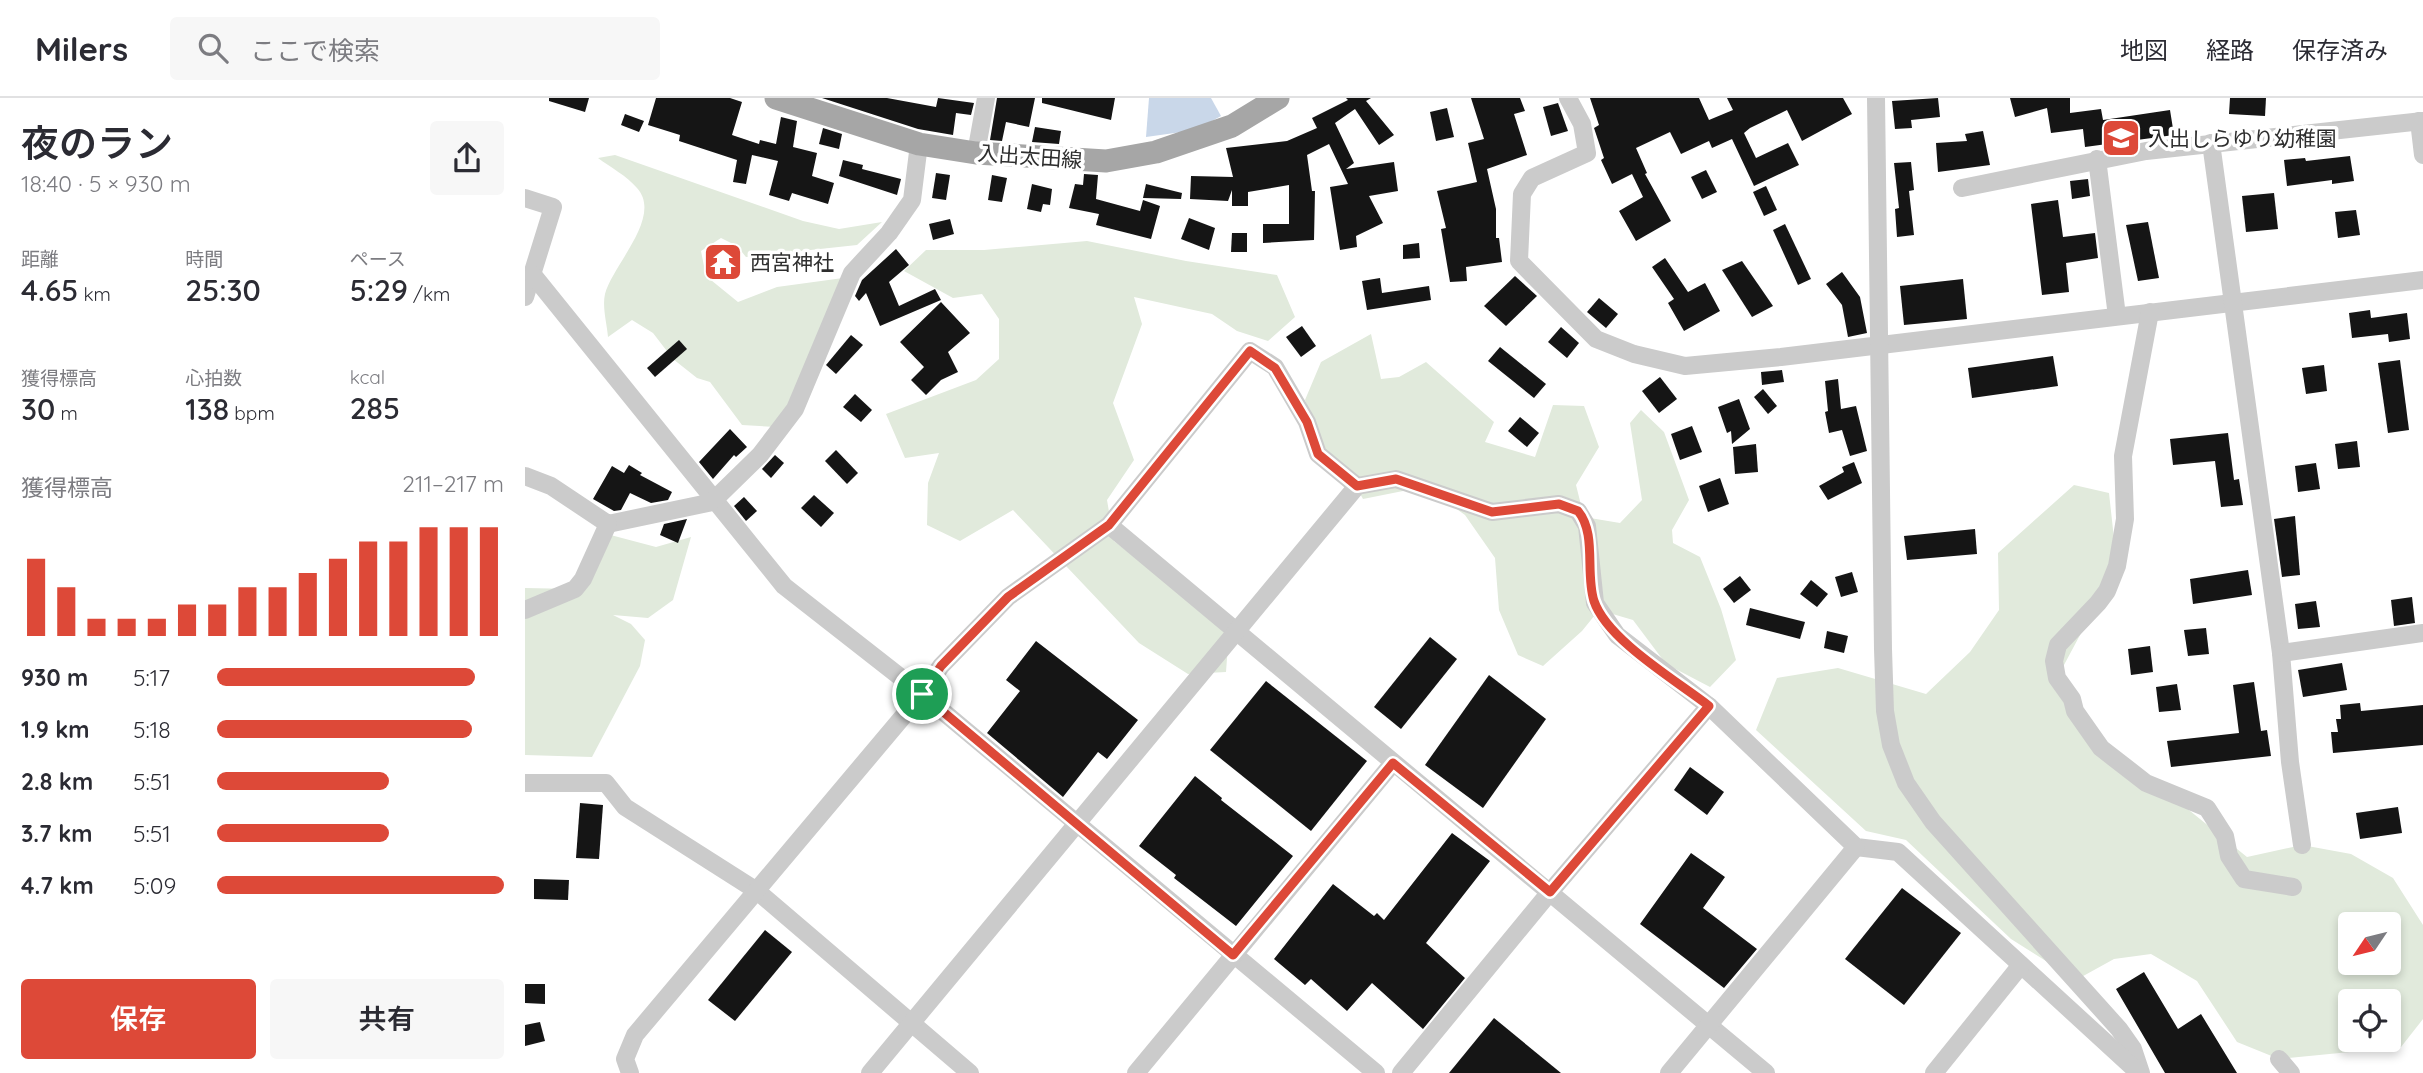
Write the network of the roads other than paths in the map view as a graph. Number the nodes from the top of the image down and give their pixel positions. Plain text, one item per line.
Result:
1 (776, 98) edge
2 (986, 98) edge
3 (1278, 98) edge
4 (1568, 98) edge
5 (1876, 98) edge
6 (2421, 121) edge
7 (2211, 143) junction
8 (919, 144) junction
9 (976, 153) junction
10 (2423, 155) edge
11 (2097, 159) junction
12 (1962, 188) dead end
13 (525, 198) edge
14 (533, 275) junction
15 (2423, 280) edge
16 (525, 297) edge
17 (2232, 301) junction
18 (2150, 312) junction
19 (2117, 316) junction
20 (1881, 344) junction
21 (525, 477) edge
22 (1357, 486) junction
23 (716, 498) junction
24 (608, 524) junction
25 (1109, 525) junction
26 (525, 610) edge
27 (1236, 631) junction
28 (2423, 633) edge
29 (2281, 653) junction
30 (922, 694) junction
31 (1709, 706) junction
32 (1393, 763) junction
33 (525, 783) edge
34 (1078, 823) junction
35 (2302, 845) dead end
36 (1856, 847) junction
37 (2293, 887) dead end
38 (757, 891) junction
39 (1550, 892) junction
40 (1233, 955) junction
41 (2021, 965) junction
42 (911, 1024) junction
43 (1709, 1026) junction
44 (630, 1073) edge
45 (870, 1073) edge
46 (970, 1073) edge
47 (1136, 1073) edge
48 (1376, 1073) edge
49 (1401, 1073) edge
50 (1669, 1073) edge
51 (1766, 1073) edge
52 (1934, 1073) edge
53 (2140, 1073) edge

1 - 8 main road, 入出太田線
2 - 9 street
3 - 9 main road, 入出太田線
4 - 20 street
5 - 20 street
6 - 7 street
6 - 10 street
7 - 11 street
7 - 17 street
8 - 9 main road, 入出太田線
8 - 23 street
11 - 12 street
11 - 19 street
13 - 14 street
14 - 16 street
14 - 23 street
15 - 17 street
17 - 18 street
17 - 29 street
18 - 19 street
18 - 37 street
19 - 20 street
20 - 53 street
21 - 24 street
22 - 25 street
22 - 27 street
22 - 31 street
23 - 24 street
23 - 30 street
24 - 26 street
25 - 27 street
25 - 30 street
27 - 32 street
27 - 34 street
28 - 29 street
29 - 35 street
30 - 34 street
30 - 38 street
31 - 36 street
31 - 39 street
32 - 39 street
32 - 40 street
33 - 38 street
34 - 40 street
34 - 42 street
36 - 41 street
36 - 43 street
38 - 42 street
38 - 44 street
39 - 43 street
39 - 49 street
40 - 47 street
40 - 48 street
41 - 52 street
41 - 53 street
42 - 45 street
42 - 46 street
43 - 50 street
43 - 51 street

